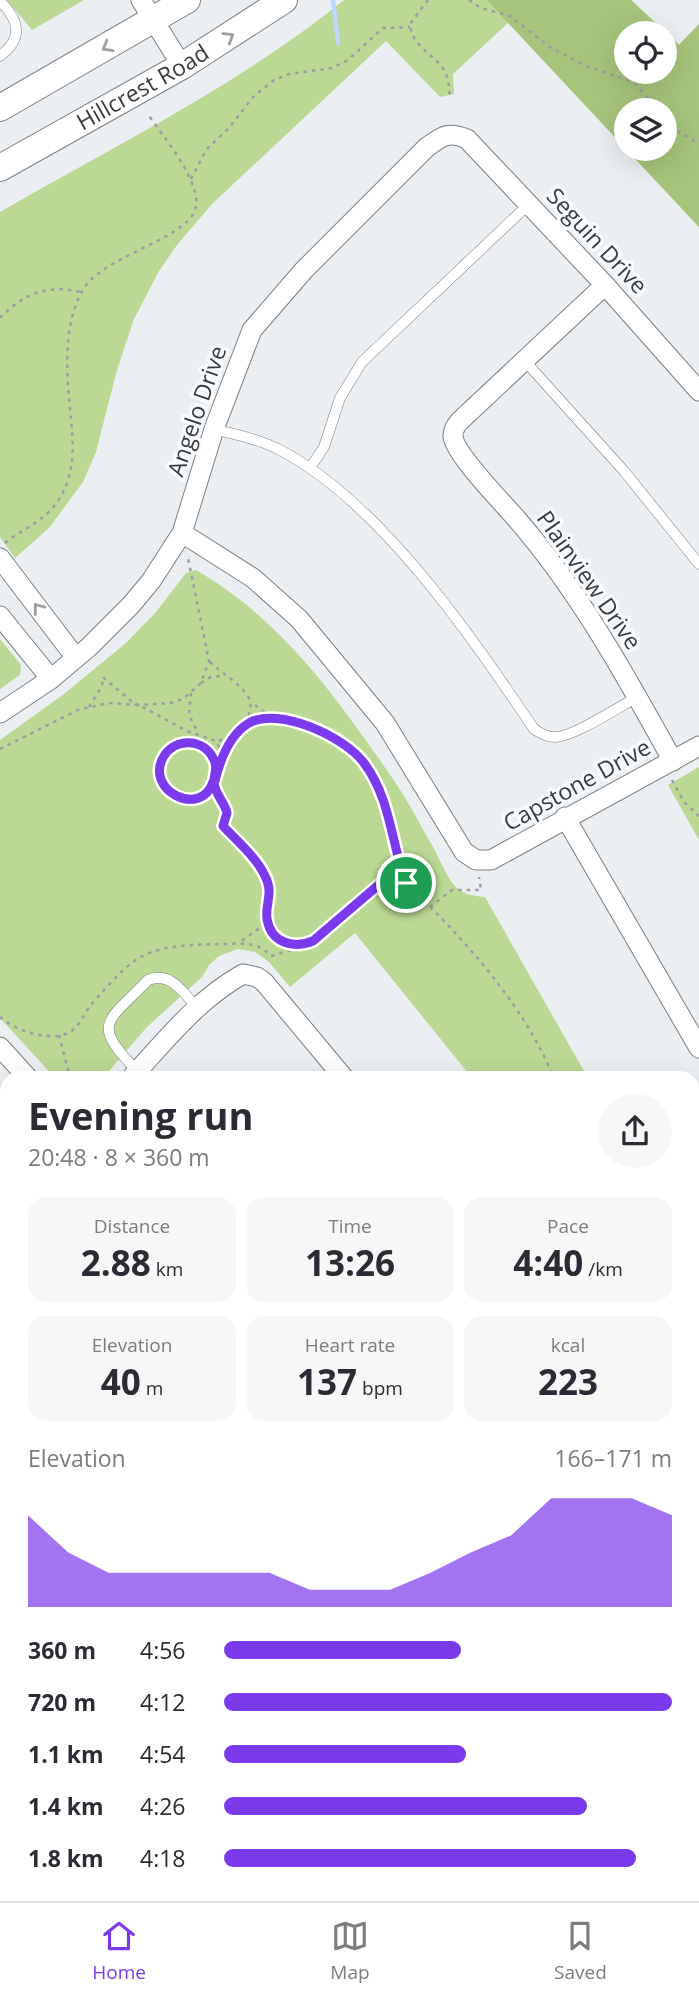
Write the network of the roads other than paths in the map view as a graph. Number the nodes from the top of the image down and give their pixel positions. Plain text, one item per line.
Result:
1 (187, 0) edge
2 (284, 0) edge
3 (0, 1) edge
4 (148, 10) edge
5 (0, 56) edge
6 (182, 66) junction
7 (0, 108) edge
8 (453, 133) joint
9 (0, 168) edge
10 (529, 204) junction
11 (605, 285) junction
12 (524, 360) junction
13 (699, 391) edge
14 (214, 429) junction
15 (310, 468) junction
16 (182, 533) junction
17 (1, 552) edge
18 (699, 564) edge
19 (0, 616) edge
20 (76, 658) junction
21 (51, 679) junction
22 (638, 697) junction
23 (0, 713) edge
24 (699, 746) edge
25 (672, 770) junction
26 (565, 817) junction
27 (197, 1007) junction
28 (0, 1047) edge
29 (699, 1048) edge
30 (22, 1071) edge
31 (132, 1071) edge
32 (137, 1071) edge
33 (338, 1071) edge

1 - 4 main road
6 -> 2 main road, Hillcrest Road
3 - 5 lane
4 - 6 street
4 -> 7 main road
6 - 9 main road, Hillcrest Road
8 - 10 street, Seguin Drive
8 - 14 street, Angelo Drive
10 - 11 street, Seguin Drive
10 - 15 lane
11 - 12 street
11 - 13 street, Seguin Drive
12 - 18 lane
12 - 22 street, Plainview Drive
14 - 15 lane
14 - 16 street, Angelo Drive
15 - 22 lane
16 - 20 street, Angelo Drive
16 - 26 street, Capstone Drive
20 -> 17 street
19 - 21 street
20 - 21 street, Angelo Drive
21 - 23 street, Angelo Drive
22 - 25 street, Plainview Drive
24 - 25 street, Capstone Drive
25 - 26 street, Capstone Drive
26 - 29 street
27 - 31 lane
27 - 32 street
27 - 33 street
28 - 30 street

